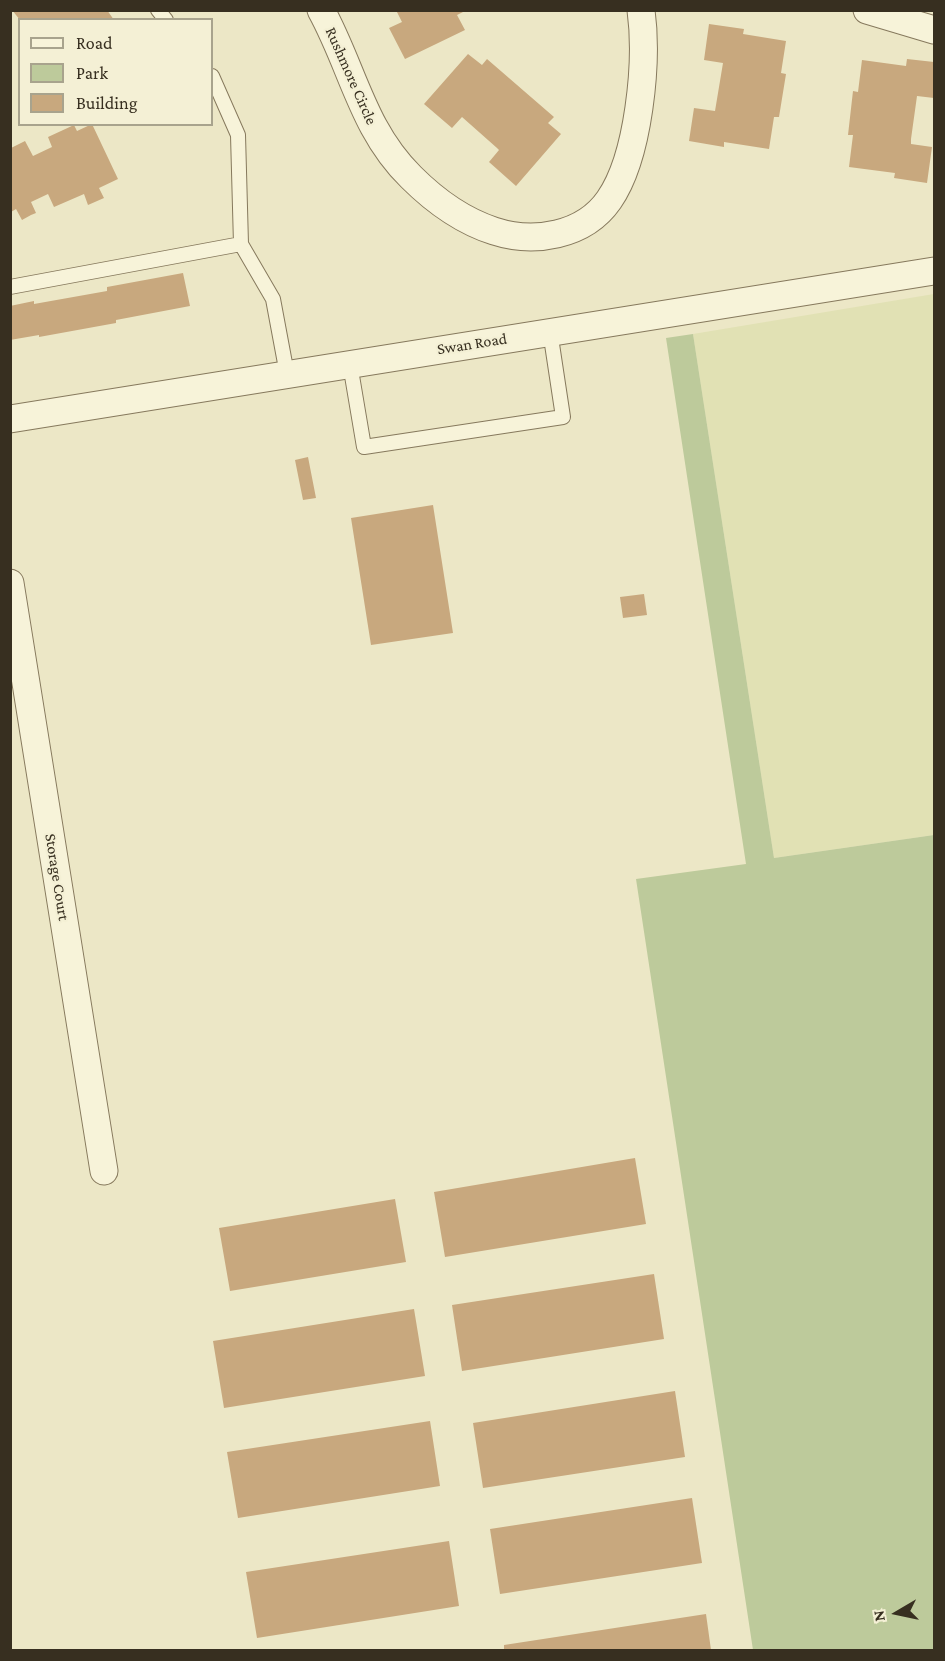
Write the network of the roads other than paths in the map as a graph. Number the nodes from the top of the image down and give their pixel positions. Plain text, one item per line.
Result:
1 (321, 10) edge
2 (641, 10) edge
3 (867, 10) edge
4 (934, 30) edge
5 (213, 78) edge
6 (241, 244) junction
7 (934, 271) edge
8 (10, 287) edge
9 (550, 331) junction
10 (350, 364) junction
11 (287, 374) junction
12 (10, 419) edge
13 (10, 583) edge
14 (104, 1171) dead end

1 - 2 street, Rushmore Circle
3 - 4 street
5 - 6 lane
6 - 8 lane
6 - 11 lane
7 - 9 street, Swan Road
9 - 10 street, Swan Road
9 - 10 lane
10 - 11 street, Swan Road
11 - 12 street, Swan Road
13 - 14 street, Storage Court

